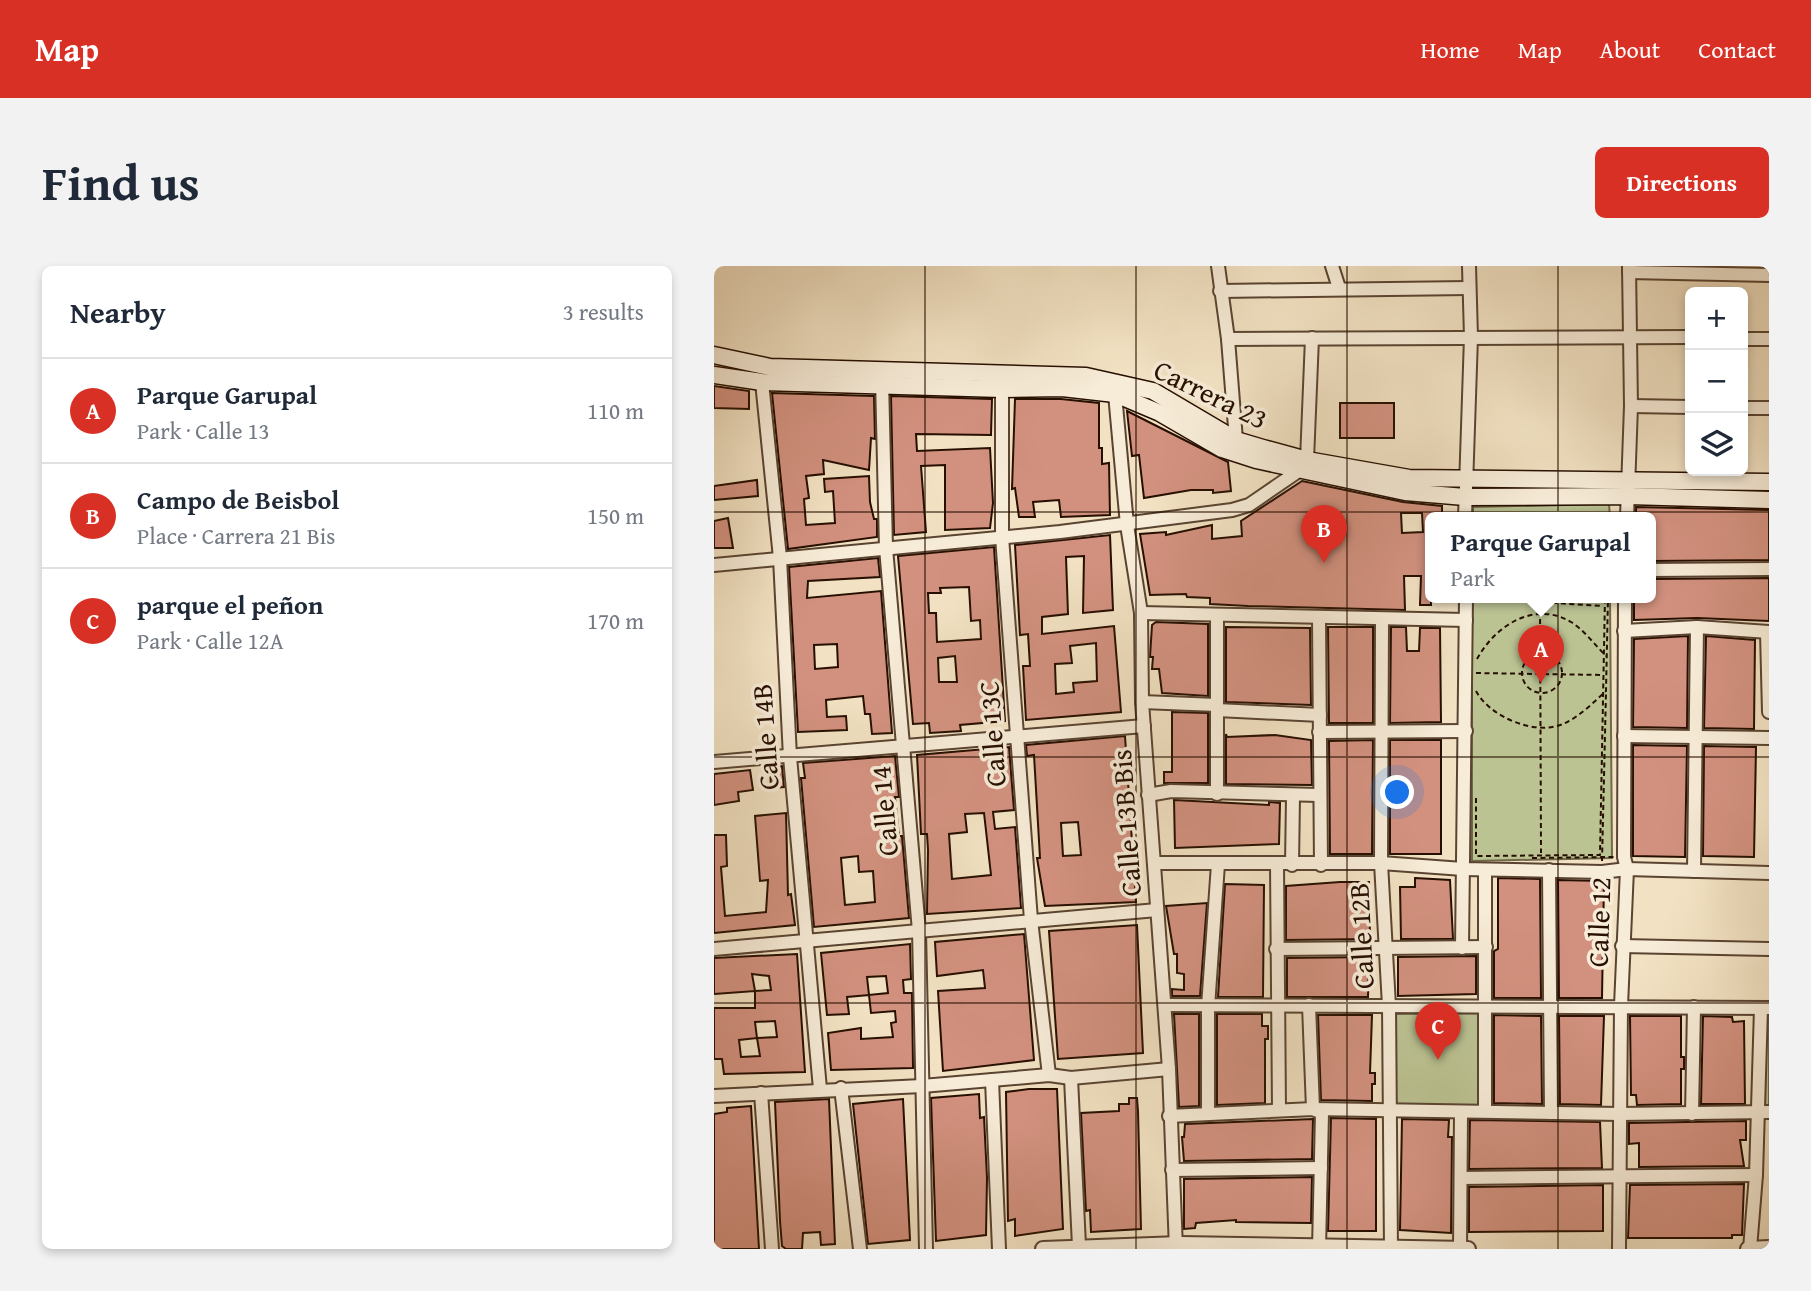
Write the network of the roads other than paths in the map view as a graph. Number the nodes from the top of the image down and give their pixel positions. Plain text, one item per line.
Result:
1 (1218, 266) edge
2 (1332, 266) edge
3 (1469, 266) edge
4 (1629, 269) edge
5 (1769, 275) edge
6 (1339, 288) junction
7 (1469, 288) junction
8 (1220, 291) junction
9 (1629, 335) junction
10 (1471, 337) junction
11 (1685, 337) edge
12 (1228, 338) junction
13 (1311, 338) junction
14 (1748, 338) edge
15 (1769, 339) edge
16 (714, 355) edge
17 (882, 369) junction
18 (714, 375) edge
19 (762, 382) junction
20 (882, 386) junction
21 (1002, 390) junction
22 (1115, 394) junction
23 (1632, 406) junction
24 (1685, 407) edge
25 (1748, 408) edge
26 (1769, 408) edge
27 (1236, 440) junction
28 (1303, 465) junction
29 (1467, 478) junction
30 (1769, 482) edge
31 (1628, 488) junction
32 (1465, 497) junction
33 (1769, 500) edge
34 (1465, 512) edge
35 (1627, 512) edge
36 (1127, 524) junction
37 (1002, 537) junction
38 (886, 548) junction
39 (780, 558) junction
40 (714, 565) edge
41 (1769, 569) edge
42 (1656, 570) edge
43 (1466, 603) edge
44 (1625, 603) edge
45 (1141, 613) junction
46 (1217, 615) junction
47 (1319, 619) junction
48 (1466, 620) junction
49 (1382, 621) junction
50 (1697, 628) junction
51 (1624, 631) junction
52 (1768, 632) edge
53 (1142, 702) junction
54 (1217, 707) junction
55 (1769, 712) edge
56 (1320, 715) junction
57 (1144, 726) junction
58 (1380, 731) junction
59 (1466, 731) junction
60 (1319, 732) junction
61 (1624, 736) junction
62 (1016, 737) junction
63 (1695, 737) junction
64 (1769, 738) edge
65 (904, 747) junction
66 (790, 757) junction
67 (714, 762) edge
68 (1217, 794) junction
69 (1148, 795) junction
70 (1293, 796) junction
71 (1319, 796) junction
72 (1154, 863) junction
73 (1381, 863) junction
74 (1219, 864) junction
75 (1277, 864) junction
76 (1292, 865) junction
77 (1321, 865) junction
78 (1463, 869) junction
79 (1627, 869) junction
80 (1485, 870) junction
81 (1549, 870) junction
82 (1694, 870) junction
83 (1769, 873) edge
84 (1157, 911) junction
85 (1031, 920) junction
86 (919, 931) junction
87 (806, 942) junction
88 (1622, 946) junction
89 (1386, 947) junction
90 (1462, 947) junction
91 (1486, 947) junction
92 (1276, 948) junction
93 (714, 949) edge
94 (1769, 949) edge
95 (1279, 1004) junction
96 (1309, 1004) junction
97 (1165, 1005) junction
98 (1487, 1005) junction
99 (1389, 1006) junction
100 (1548, 1006) junction
101 (1621, 1006) junction
102 (1208, 1007) junction
103 (1694, 1007) junction
104 (1765, 1008) edge
105 (1169, 1069) junction
106 (1049, 1075) junction
107 (1072, 1078) junction
108 (992, 1080) junction
109 (922, 1086) junction
110 (841, 1088) junction
111 (820, 1089) junction
112 (761, 1093) junction
113 (714, 1096) edge
114 (1313, 1109) junction
115 (1485, 1109) junction
116 (1279, 1110) junction
117 (1389, 1111) junction
118 (1208, 1112) junction
119 (1461, 1112) junction
120 (1763, 1112) edge
121 (1551, 1113) junction
122 (1620, 1114) junction
123 (1692, 1114) junction
124 (1169, 1116) junction
125 (1321, 1168) junction
126 (1172, 1170) junction
127 (1756, 1175) junction
128 (1461, 1178) junction
129 (1618, 1178) junction
130 (1079, 1246) junction
131 (1176, 1246) edge
132 (1319, 1247) edge
133 (1391, 1248) edge
134 (1769, 1248) edge
135 (772, 1249) edge
136 (860, 1249) edge
137 (926, 1249) edge
138 (999, 1249) edge
139 (1043, 1249) edge
140 (1460, 1249) edge
141 (1468, 1249) edge
142 (1619, 1249) edge
143 (1749, 1249) edge

1 - 8 street
2 - 6 street
3 - 7 street
4 - 5 street
4 - 9 street
6 - 7 street
6 - 8 street
7 - 10 street
8 - 12 street
9 - 10 street
9 - 11 street
9 - 23 street
10 - 13 street
10 - 29 street
12 - 13 street
12 - 27 street
13 - 28 street
14 - 15 street
16 - 17 main road, Carrera 23
17 - 20 street, Calle 14
17 - 27 main road, Carrera 23
18 - 19 main road, Carrera 23
19 - 20 main road, Carrera 23
19 - 39 street, Calle 14B
20 - 21 main road, Carrera 23
20 - 38 street, Calle 14
21 - 22 main road, Carrera 23
21 - 37 street, Calle 13C
22 - 28 main road, Carrera 23
22 - 36 street, Calle 13B Bis
23 - 24 street
23 - 31 street
25 - 26 street
27 - 28 main road, Carrera 23
28 - 29 main road, Carrera 23
28 - 32 main road, Carrera 23
28 - 36 street
29 - 31 main road, Carrera 23
29 - 32 street
30 - 31 main road, Carrera 23
31 - 32 main road, Carrera 23
31 - 33 main road, Carrera 23
31 - 35 street
32 - 34 street
36 - 37 street
36 - 45 street, Calle 13B Bis
37 - 38 street
37 - 62 street, Calle 13C
38 - 39 street
38 - 65 street, Calle 14
39 - 40 street
39 - 66 street, Calle 14B
41 - 42 street
43 - 48 street
44 - 51 street, Calle 12
45 - 46 street
45 - 53 street, Calle 13B Bis
46 - 47 street
46 - 54 street
47 - 49 street
47 - 56 street
48 - 49 street
48 - 59 street
49 - 58 street, Calle 12B
50 - 51 street
50 - 52 street
50 - 63 street
51 - 61 street, Calle 12
52 - 55 street
53 - 54 street
53 - 57 street, Calle 13B Bis
54 - 56 street
54 - 68 street
56 - 60 street
57 - 62 street
57 - 69 street, Calle 13B Bis
58 - 59 street
58 - 60 street
58 - 73 street, Calle 12B
59 - 78 street
60 - 71 street
61 - 63 street
61 - 79 street, Calle 12
62 - 65 street
62 - 85 street, Calle 13C
63 - 64 street
63 - 82 street
65 - 66 street
65 - 86 street, Calle 14
66 - 67 street
66 - 87 street, Calle 14B
68 - 69 street
68 - 70 street
69 - 72 street, Calle 13B Bis
70 - 71 street
70 - 76 street
71 - 77 street
72 - 74 street
72 - 84 street, Calle 13B Bis
73 - 77 street
73 - 78 street
73 - 89 street, Calle 12B
74 - 75 street
74 - 102 street
75 - 76 street
75 - 92 street
76 - 77 street
78 - 80 street
78 - 90 street
79 - 81 street
79 - 82 street
79 - 88 street, Calle 12
80 - 81 street
80 - 91 street
81 - 100 street
82 - 83 street
84 - 85 street
84 - 97 street, Calle 13B Bis
85 - 86 street
85 - 106 street, Calle 13C
86 - 87 street
86 - 109 street, Calle 14
87 - 93 street
87 - 111 street, Calle 14B
88 - 94 street
88 - 101 street, Calle 12
89 - 90 street
89 - 92 street
89 - 99 street, Calle 12B
90 - 91 street
91 - 98 street
92 - 95 street
95 - 96 street
95 - 102 street
95 - 116 street
96 - 99 street
96 - 114 street
97 - 102 street
97 - 105 street, Calle 13B Bis
98 - 99 street
98 - 100 street
98 - 115 street
99 - 117 street, Calle 12B
100 - 101 street
100 - 121 street
101 - 103 street
101 - 122 street, Calle 12
102 - 118 street
103 - 104 street
103 - 123 street
104 - 120 street
105 - 107 street
105 - 124 street, Calle 13B Bis
106 - 107 street
106 - 108 street
107 - 130 street
108 - 109 street
108 - 138 street
109 - 110 street
109 - 137 street, Calle 14
110 - 111 street
110 - 136 street
111 - 112 street
112 - 113 street
112 - 135 street
114 - 116 street
114 - 117 street
114 - 125 street
115 - 119 street
115 - 121 street
116 - 118 street
117 - 119 street
117 - 133 street, Calle 12B
118 - 124 street
119 - 128 street
120 - 123 street
120 - 127 street
121 - 122 street
122 - 123 street
122 - 129 street, Calle 12
124 - 126 street, Calle 13B Bis
125 - 126 street
125 - 132 street
126 - 131 street, Calle 13B Bis
127 - 129 street
127 - 143 street
128 - 129 street
128 - 140 street
129 - 142 street, Calle 12
130 - 131 street
130 - 139 street
131 - 132 street
132 - 133 street
133 - 140 street
134 - 143 street
140 - 141 street

